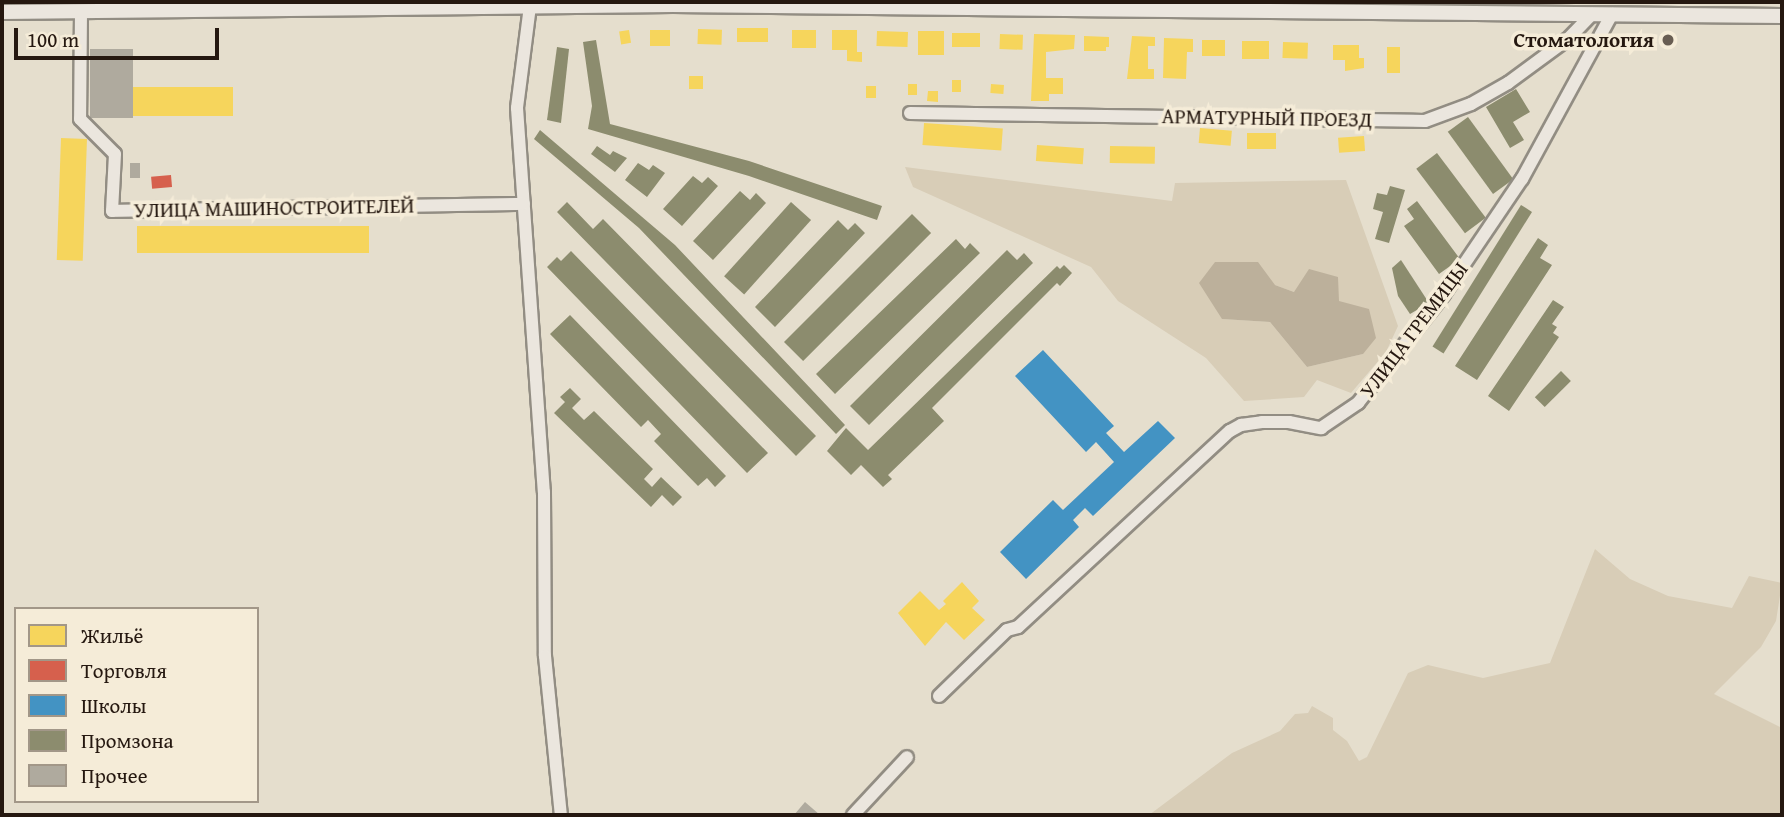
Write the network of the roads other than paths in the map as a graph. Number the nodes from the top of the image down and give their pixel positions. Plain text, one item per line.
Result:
1 (578, 4) edge
2 (530, 6) junction
3 (2, 12) edge
4 (81, 12) junction
5 (1591, 14) junction
6 (1612, 14) junction
7 (1782, 16) edge
8 (910, 113) dead end
9 (524, 204) junction
10 (939, 696) dead end
11 (907, 757) dead end
12 (561, 815) edge
13 (853, 815) edge

1 - 2 street
1 - 5 street
2 - 4 street
2 - 9 street
3 - 4 street
4 - 9 street, УЛИЦА МАШИНОСТРОИТЕЛЕЙ
5 - 6 street
5 - 8 street, АРМАТУРНЫЙ ПРОЕЗД
6 - 7 street
6 - 10 street, УЛИЦА ГРЕМИЦЫ
9 - 12 street
11 - 13 street

